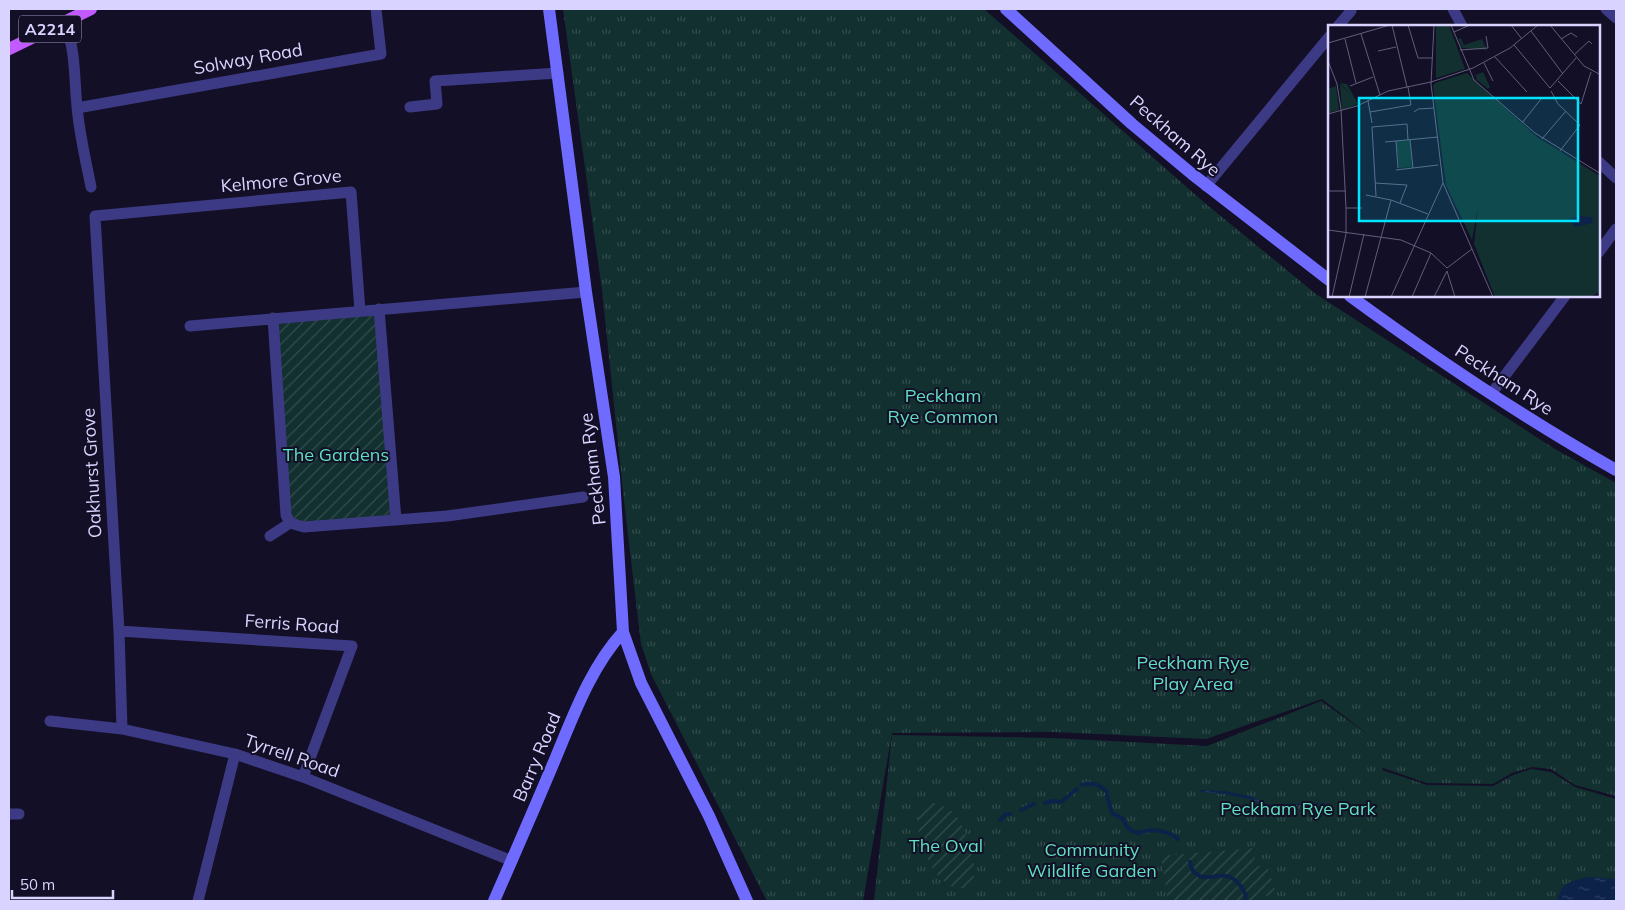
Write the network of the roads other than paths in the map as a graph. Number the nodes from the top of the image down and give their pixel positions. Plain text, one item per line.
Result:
1 (90, 9) edge
2 (376, 9) edge
3 (549, 9) edge
4 (1006, 9) edge
5 (1453, 9) edge
6 (1606, 9) edge
7 (1350, 11) dead end
8 (1616, 18) edge
9 (64, 22) junction
10 (1339, 25) edge
11 (1461, 25) edge
12 (1328, 38) edge
13 (9, 49) edge
14 (558, 73) junction
15 (77, 108) junction
16 (410, 108) dead end
17 (1600, 163) edge
18 (1616, 178) edge
19 (1206, 186) junction
20 (91, 187) dead end
21 (95, 216) joint
22 (1616, 229) edge
23 (1600, 251) edge
24 (1328, 279) edge
25 (586, 292) junction
26 (1357, 298) edge
27 (1563, 298) edge
28 (379, 309) junction
29 (360, 311) junction
30 (272, 318) junction
31 (190, 326) dead end
32 (1491, 394) junction
33 (1616, 470) edge
34 (583, 496) dead end
35 (396, 520) junction
36 (290, 524) junction
37 (270, 536) dead end
38 (119, 631) junction
39 (623, 632) junction
40 (50, 721) dead end
41 (122, 729) junction
42 (235, 754) junction
43 (303, 777) junction
44 (512, 861) junction
45 (198, 901) edge
46 (494, 901) edge
47 (748, 901) edge

1 - 9 main road, A2214
2 - 15 street, Solway Road
3 - 14 main road, Peckham Rye
4 - 19 main road, Peckham Rye
5 - 11 street
6 - 8 street
7 - 10 street
9 - 13 main road, A2214
9 - 15 street
12 - 19 street
14 - 16 street
14 - 25 main road, Peckham Rye
15 - 20 street
17 - 18 street
19 - 24 main road, Peckham Rye
21 - 29 street, Kelmore Grove
21 - 38 street, Oakhurst Grove
22 - 23 street
25 - 28 street
25 - 39 main road, Peckham Rye
26 - 32 main road, Peckham Rye
27 - 32 street
28 - 29 street
28 - 35 street
29 - 30 street
30 - 31 street
30 - 36 street
32 - 33 main road, Peckham Rye
34 - 35 street
35 - 36 street
36 - 37 street
38 - 41 street, Oakhurst Grove
38 - 43 street, Ferris Road
39 - 44 main road, Barry Road
39 - 47 main road, Peckham Rye
40 - 41 street, Tyrrell Road
41 - 42 street, Tyrrell Road
42 - 43 street, Tyrrell Road
42 - 45 street
43 - 44 street, Tyrrell Road
44 - 46 main road, Barry Road

